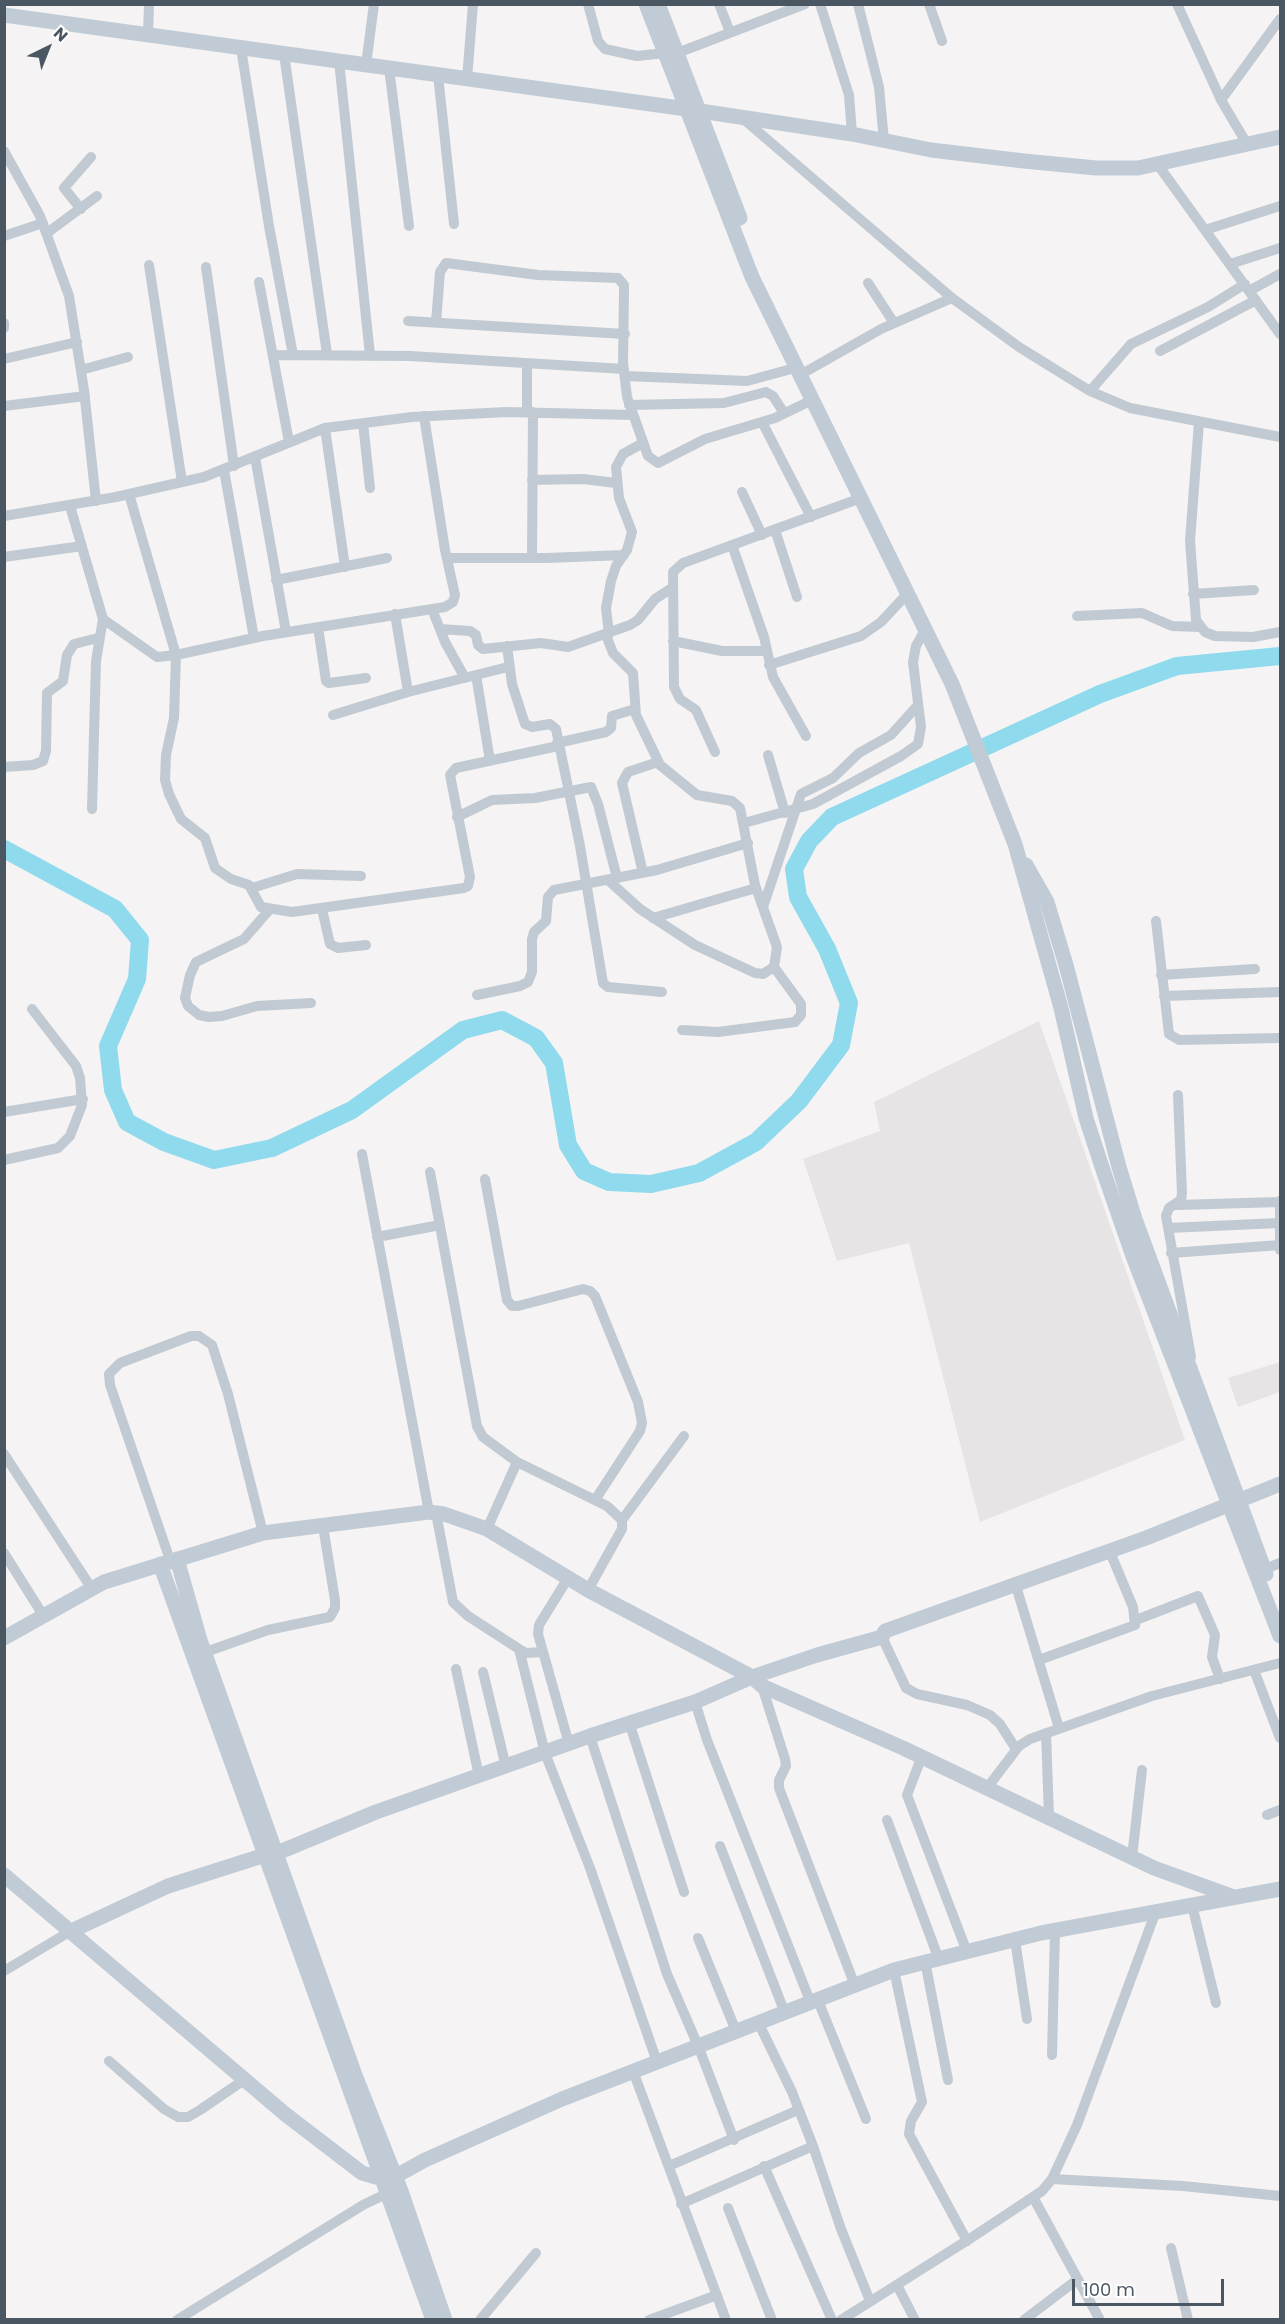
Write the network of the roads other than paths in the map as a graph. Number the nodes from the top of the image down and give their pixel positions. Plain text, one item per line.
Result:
1 (149, 4) edge
2 (374, 4) edge
3 (473, 4) edge
4 (588, 4) edge
5 (646, 4) edge
6 (658, 4) edge
7 (718, 4) edge
8 (805, 4) edge
9 (820, 4) edge
10 (858, 4) edge
11 (929, 4) edge
12 (1177, 4) edge
13 (6, 19) edge
14 (1281, 19) edge
15 (730, 32) junction
16 (148, 35) junction
17 (942, 41) dead end
18 (241, 48) junction
19 (284, 54) junction
20 (670, 55) junction
21 (339, 61) junction
22 (366, 65) junction
23 (389, 68) junction
24 (438, 75) junction
25 (467, 79) junction
26 (1221, 99) junction
27 (694, 110) junction
28 (741, 117) junction
29 (852, 134) junction
30 (1281, 137) edge
31 (884, 141) junction
32 (1247, 144) junction
33 (4, 151) edge
34 (91, 157) dead end
35 (1158, 165) junction
36 (98, 196) dead end
37 (1281, 206) edge
38 (81, 208) junction
39 (454, 224) dead end
40 (409, 226) dead end
41 (45, 228) junction
42 (1205, 230) junction
43 (4, 236) edge
44 (1281, 248) edge
45 (1230, 264) junction
46 (149, 265) dead end
47 (206, 267) dead end
48 (1281, 274) edge
49 (259, 282) dead end
50 (868, 283) dead end
51 (1250, 292) junction
52 (952, 298) junction
53 (408, 321) dead end
54 (436, 322) junction
55 (4, 323) edge
56 (894, 323) junction
57 (4, 328) edge
58 (1280, 332) edge
59 (626, 334) junction
60 (77, 342) junction
61 (1160, 351) dead end
62 (327, 354) junction
63 (274, 355) junction
64 (293, 355) junction
65 (370, 355) junction
66 (128, 357) dead end
67 (4, 359) edge
68 (527, 364) junction
69 (801, 369) junction
70 (81, 370) junction
71 (625, 373) junction
72 (1090, 391) junction
73 (85, 396) junction
74 (812, 400) junction
75 (4, 406) edge
76 (631, 410) junction
77 (530, 412) junction
78 (784, 414) junction
79 (424, 416) junction
80 (762, 422) junction
81 (1199, 422) junction
82 (363, 423) junction
83 (325, 428) junction
84 (1281, 437) edge
85 (289, 442) junction
86 (643, 443) junction
87 (255, 457) junction
88 (229, 468) junction
89 (532, 480) junction
90 (182, 482) junction
91 (616, 483) junction
92 (370, 488) dead end
93 (742, 492) dead end
94 (129, 494) junction
95 (861, 498) junction
96 (96, 501) junction
97 (70, 506) junction
98 (4, 516) edge
99 (811, 517) junction
100 (774, 530) junction
101 (762, 535) junction
102 (732, 545) junction
103 (82, 546) junction
104 (624, 555) junction
105 (4, 557) edge
106 (387, 558) dead end
107 (447, 558) junction
108 (532, 558) junction
109 (345, 567) junction
110 (276, 580) junction
111 (672, 588) junction
112 (1254, 590) dead end
113 (908, 593) junction
114 (1193, 594) junction
115 (798, 597) dead end
116 (432, 609) junction
117 (395, 614) junction
118 (1077, 615) dead end
119 (103, 618) junction
120 (318, 627) junction
121 (1200, 627) junction
122 (440, 629) junction
123 (925, 630) junction
124 (286, 632) junction
125 (1281, 632) edge
126 (608, 635) junction
127 (98, 638) junction
128 (254, 638) junction
129 (673, 641) junction
130 (507, 646) junction
131 (766, 651) junction
132 (176, 655) junction
133 (769, 665) junction
134 (508, 667) junction
135 (476, 675) junction
136 (366, 678) dead end
137 (465, 678) junction
138 (952, 684) junction
139 (408, 692) junction
140 (918, 705) junction
141 (635, 709) junction
142 (333, 715) dead end
143 (806, 736) dead end
144 (558, 745) junction
145 (715, 752) dead end
146 (768, 755) dead end
147 (490, 761) junction
148 (658, 762) junction
149 (4, 767) edge
150 (568, 792) junction
151 (92, 809) dead end
152 (789, 812) junction
153 (457, 817) junction
154 (744, 823) junction
155 (748, 843) junction
156 (1015, 844) junction
157 (643, 873) junction
158 (361, 876) dead end
159 (612, 879) junction
160 (585, 885) junction
161 (252, 888) junction
162 (756, 888) junction
163 (763, 907) junction
164 (270, 909) junction
165 (322, 909) junction
166 (653, 918) junction
167 (1156, 921) dead end
168 (366, 945) dead end
169 (774, 967) junction
170 (1254, 969) dead end
171 (1161, 975) junction
172 (662, 992) dead end
173 (1281, 992) edge
174 (477, 995) dead end
175 (1164, 996) junction
176 (311, 1003) dead end
177 (32, 1009) dead end
178 (682, 1030) dead end
179 (1281, 1038) edge
180 (1178, 1095) dead end
181 (83, 1099) junction
182 (4, 1112) edge
183 (362, 1154) dead end
184 (4, 1160) edge
185 (430, 1172) dead end
186 (485, 1179) dead end
187 (1280, 1201) edge
188 (1177, 1204) junction
189 (1280, 1224) edge
190 (440, 1225) junction
191 (1168, 1228) junction
192 (377, 1237) junction
193 (1280, 1246) edge
194 (1171, 1253) junction
195 (1193, 1372) junction
196 (684, 1436) dead end
197 (4, 1454) edge
198 (517, 1462) junction
199 (1281, 1484) edge
200 (596, 1500) junction
201 (1234, 1503) junction
202 (433, 1513) junction
203 (622, 1520) junction
204 (323, 1526) junction
205 (487, 1529) junction
206 (263, 1533) junction
207 (1110, 1552) junction
208 (4, 1553) edge
209 (169, 1561) junction
210 (1281, 1563) edge
211 (1264, 1569) junction
212 (568, 1578) junction
213 (1016, 1586) junction
214 (92, 1589) junction
215 (588, 1590) junction
216 (1281, 1609) edge
217 (43, 1616) junction
218 (1136, 1620) junction
219 (882, 1636) junction
220 (1281, 1636) edge
221 (4, 1638) edge
222 (519, 1649) junction
223 (543, 1652) junction
224 (199, 1654) junction
225 (1039, 1660) junction
226 (1281, 1663) edge
227 (456, 1669) dead end
228 (1254, 1670) junction
229 (483, 1672) dead end
230 (1220, 1679) junction
231 (757, 1682) junction
232 (695, 1702) junction
233 (629, 1722) junction
234 (1059, 1728) junction
235 (1046, 1733) junction
236 (590, 1736) junction
237 (1281, 1738) edge
238 (569, 1744) junction
239 (1016, 1749) junction
240 (545, 1753) junction
241 (922, 1756) junction
242 (506, 1767) junction
243 (1142, 1770) dead end
244 (479, 1776) junction
245 (987, 1788) junction
246 (1281, 1810) edge
247 (1267, 1815) dead end
248 (1049, 1817) junction
249 (887, 1820) dead end
250 (720, 1846) dead end
251 (271, 1854) junction
252 (1132, 1857) junction
253 (4, 1875) edge
254 (1281, 1889) edge
255 (684, 1892) dead end
256 (1234, 1897) junction
257 (1192, 1905) junction
258 (1156, 1911) junction
259 (1055, 1930) junction
260 (69, 1932) junction
261 (698, 1938) dead end
262 (1015, 1940) junction
263 (967, 1952) junction
264 (932, 1959) junction
265 (894, 1970) junction
266 (4, 1971) edge
267 (854, 1983) junction
268 (814, 2000) junction
269 (1216, 2003) dead end
270 (785, 2013) junction
271 (1027, 2019) dead end
272 (759, 2024) junction
273 (736, 2031) junction
274 (699, 2048) junction
275 (1052, 2055) dead end
276 (109, 2061) dead end
277 (657, 2061) junction
278 (633, 2071) junction
279 (244, 2079) junction
280 (948, 2080) dead end
281 (798, 2110) junction
282 (866, 2119) dead end
283 (734, 2140) junction
284 (813, 2146) junction
285 (669, 2166) junction
286 (764, 2166) junction
287 (1052, 2179) junction
288 (389, 2183) junction
289 (1281, 2196) edge
290 (1033, 2197) junction
291 (681, 2204) junction
292 (728, 2208) dead end
293 (967, 2241) junction
294 (1171, 2248) dead end
295 (536, 2253) dead end
296 (1078, 2279) junction
297 (897, 2285) junction
298 (717, 2295) junction
299 (870, 2301) junction
300 (177, 2319) edge
301 (433, 2319) edge
302 (445, 2319) edge
303 (480, 2319) edge
304 (649, 2319) edge
305 (726, 2319) edge
306 (772, 2319) edge
307 (832, 2319) edge
308 (841, 2319) edge
309 (915, 2319) edge
310 (1024, 2319) edge
311 (1100, 2319) edge
312 (1188, 2319) edge

1 - 16 street
2 - 22 street
3 - 25 street
4 - 20 street
5 - 20 street
6 - 20 street
7 - 15 street
8 - 15 street
9 - 29 street
10 - 31 street
11 - 17 street
12 - 26 street
13 - 16 street
14 - 26 street
15 - 20 street
16 - 18 street
18 - 19 street
18 - 64 street
19 - 21 street
19 - 62 street
20 - 27 street
21 - 22 street
21 - 65 street
22 - 23 street
23 - 24 street
23 - 40 street
24 - 25 street
24 - 39 street
25 - 27 street
26 - 32 street
27 - 28 street
27 - 69 street
28 - 29 street
28 - 52 street
29 - 31 street
30 - 32 street
31 - 35 street
32 - 35 street
33 - 41 street
34 - 38 street
35 - 42 street
36 - 38 street
37 - 42 street
38 - 41 street
41 - 43 street
41 - 60 street
42 - 45 street
44 - 45 street
45 - 51 street
46 - 90 street
47 - 88 street
48 - 51 street
49 - 63 street
50 - 56 street
51 - 58 street
51 - 61 street
51 - 72 street
52 - 56 street
52 - 72 street
53 - 54 street
54 - 59 street
54 - 59 street
55 - 57 street
56 - 69 street
59 - 71 street
60 - 67 street
60 - 70 street
62 - 64 street
62 - 65 street
63 - 64 street
63 - 85 street
65 - 68 street
66 - 70 street
68 - 71 street
68 - 77 street
69 - 71 street
69 - 74 street
69 - 138 street
70 - 73 street
71 - 76 street
72 - 81 street
73 - 75 street
73 - 96 street
74 - 78 street
74 - 95 street
76 - 77 street
76 - 78 street
76 - 86 street
77 - 79 street
77 - 89 street
78 - 80 street
79 - 82 street
79 - 107 street
80 - 86 street
80 - 99 street
81 - 84 street
81 - 114 street
82 - 83 street
82 - 92 street
83 - 85 street
83 - 109 street
85 - 87 street
86 - 91 street
87 - 88 street
87 - 110 street
88 - 90 street
88 - 128 street
89 - 91 street
89 - 108 street
90 - 94 street
91 - 104 street
93 - 101 street
94 - 96 street
94 - 132 street
95 - 99 street
95 - 113 street
96 - 97 street
97 - 98 street
97 - 103 street
99 - 100 street
100 - 101 street
100 - 115 street
101 - 102 street
102 - 111 street
102 - 131 street
103 - 105 street
103 - 119 street
104 - 108 street
104 - 126 street
106 - 109 street
107 - 108 street
107 - 116 street
109 - 110 street
110 - 124 street
111 - 126 street
111 - 129 street
112 - 114 street
113 - 123 street
113 - 133 street
114 - 121 street
116 - 117 street
116 - 122 street
117 - 120 street
117 - 139 street
118 - 121 street
119 - 127 street
119 - 132 street
120 - 124 street
120 - 136 street
121 - 125 street
122 - 130 street
122 - 137 street
123 - 138 street
123 - 140 street
124 - 128 street
126 - 130 street
126 - 141 street
127 - 149 street
127 - 151 street
128 - 132 street
129 - 131 street
129 - 145 street
130 - 134 street
131 - 133 street
132 - 161 street
133 - 143 street
134 - 135 street
134 - 144 street
135 - 137 street
135 - 147 street
137 - 139 street
138 - 156 street
139 - 142 street
140 - 152 street
140 - 152 street
141 - 144 street
141 - 148 street
144 - 147 street
144 - 150 street
146 - 152 street
147 - 153 street
148 - 154 street
148 - 157 street
150 - 153 street
150 - 159 street
150 - 160 street
152 - 154 street
152 - 163 street
153 - 165 street
154 - 155 street
155 - 157 street
155 - 162 street
156 - 195 street
156 - 201 street
157 - 159 street
158 - 161 street
159 - 160 street
159 - 166 street
160 - 172 street
160 - 174 street
161 - 164 street
162 - 163 street
162 - 166 street
163 - 169 street
164 - 165 street
164 - 176 street
165 - 168 street
166 - 169 street
167 - 171 street
169 - 178 street
170 - 171 street
171 - 175 street
173 - 175 street
175 - 179 street
177 - 181 street
180 - 188 street
181 - 182 street
181 - 184 street
183 - 192 street
185 - 190 street
186 - 200 street
187 - 188 street
187 - 189 street
188 - 191 street
189 - 191 street
189 - 193 street
190 - 192 street
190 - 198 street
191 - 194 street
192 - 202 street
193 - 194 street
194 - 195 street
195 - 201 street
196 - 203 street
197 - 214 street
198 - 200 street
198 - 205 street
199 - 201 street
200 - 203 street
201 - 207 street
201 - 211 street
201 - 220 street
202 - 204 street
202 - 205 street
202 - 222 street
203 - 215 street
204 - 206 street
204 - 224 street
205 - 212 street
206 - 209 street
206 - 209 street
207 - 213 street
207 - 218 street
208 - 217 street
209 - 214 street
209 - 224 street
210 - 211 street
211 - 216 street
212 - 215 street
212 - 223 street
213 - 219 street
213 - 225 street
214 - 217 street
215 - 231 street
217 - 221 street
218 - 225 street
218 - 230 street
219 - 231 street
219 - 239 street
222 - 223 street
222 - 240 street
223 - 238 street
224 - 251 street
225 - 234 street
226 - 228 street
227 - 244 street
228 - 230 street
228 - 237 street
229 - 242 street
230 - 234 street
231 - 232 street
231 - 241 street
231 - 267 street
232 - 233 street
232 - 268 street
233 - 236 street
233 - 255 street
234 - 235 street
235 - 239 street
235 - 248 street
236 - 238 street
236 - 274 street
238 - 240 street
239 - 245 street
240 - 242 street
240 - 277 street
241 - 245 street
241 - 263 street
242 - 244 street
243 - 252 street
244 - 251 street
245 - 248 street
246 - 247 street
248 - 252 street
249 - 264 street
250 - 270 street
251 - 260 street
251 - 288 street
252 - 256 street
253 - 260 street
254 - 256 street
256 - 257 street
257 - 258 street
257 - 269 street
258 - 259 street
258 - 287 street
259 - 262 street
259 - 275 street
260 - 266 street
260 - 279 street
261 - 273 street
262 - 263 street
262 - 271 street
263 - 264 street
264 - 265 street
264 - 280 street
265 - 267 street
265 - 293 street
267 - 268 street
268 - 270 street
268 - 282 street
270 - 272 street
272 - 273 street
272 - 281 street
273 - 274 street
274 - 277 street
274 - 283 street
276 - 279 street
277 - 278 street
278 - 285 street
278 - 288 street
279 - 288 street
281 - 283 street
281 - 284 street
283 - 285 street
284 - 286 street
284 - 299 street
285 - 291 street
286 - 291 street
286 - 307 street
287 - 289 street
287 - 290 street
288 - 300 street
288 - 301 street
288 - 302 street
290 - 293 street
290 - 296 street
291 - 298 street
292 - 306 street
293 - 297 street
294 - 312 street
295 - 303 street
296 - 310 street
296 - 311 street
297 - 299 street
297 - 309 street
298 - 304 street
298 - 305 street
299 - 308 street

